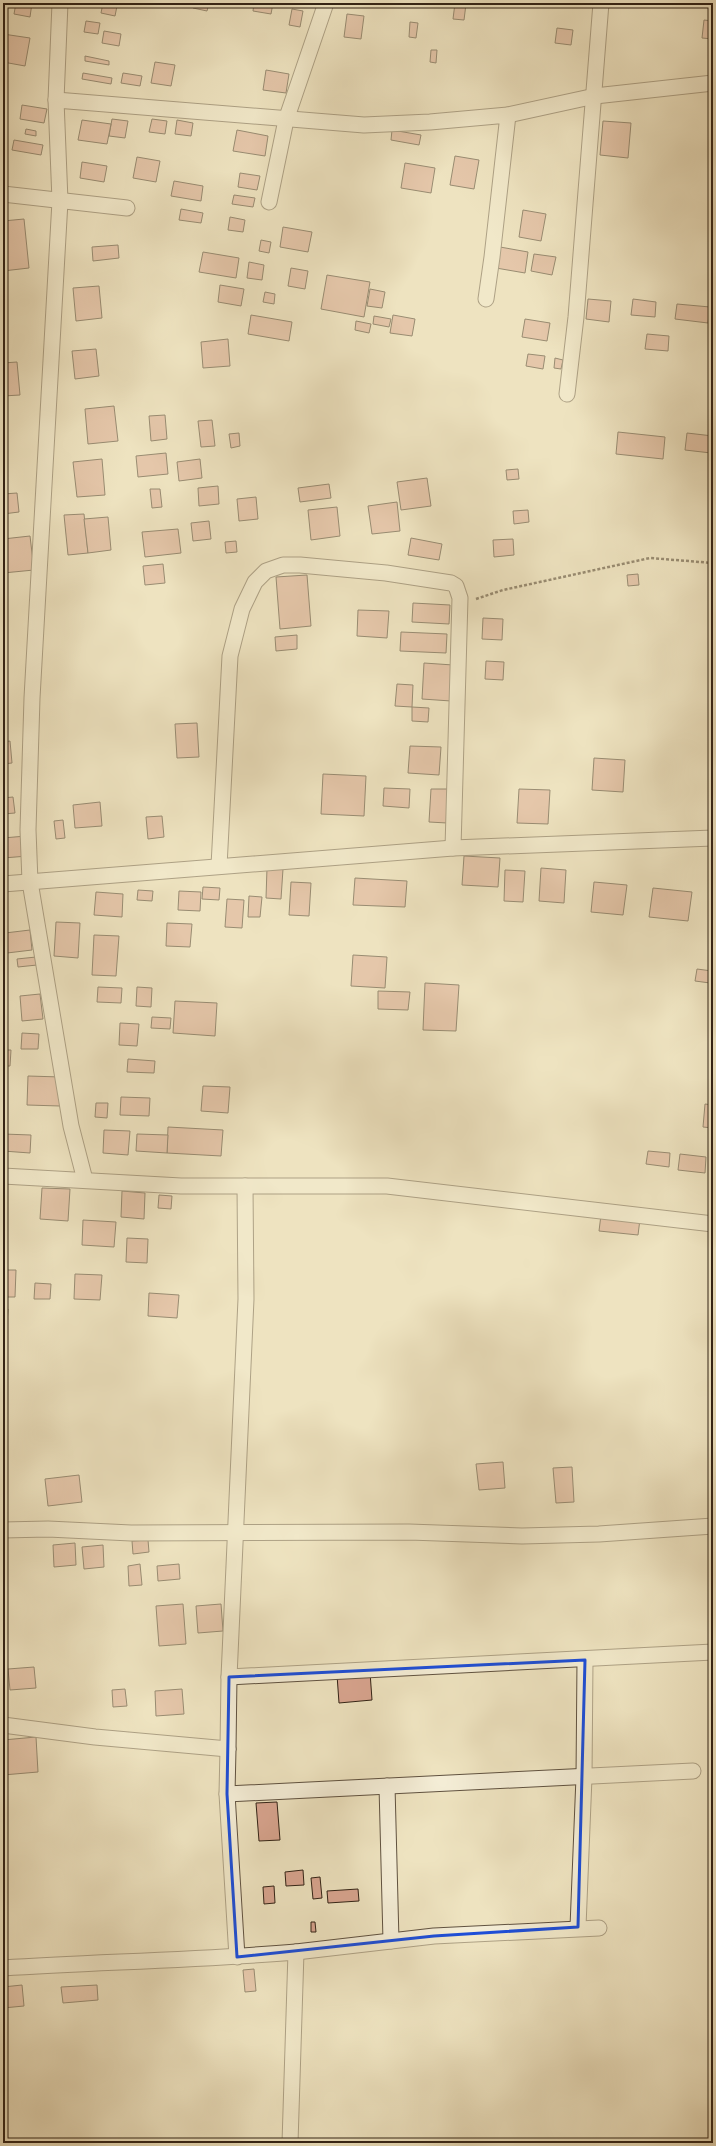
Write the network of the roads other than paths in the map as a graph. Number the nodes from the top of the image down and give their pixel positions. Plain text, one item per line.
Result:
1 (60, 3) edge
2 (326, 3) edge
3 (600, 3) edge
4 (713, 83) edge
5 (595, 96) junction
6 (56, 100) junction
7 (508, 115) junction
8 (286, 120) junction
9 (3, 194) edge
10 (60, 201) junction
11 (269, 202) dead end
12 (127, 208) dead end
13 (486, 299) dead end
14 (567, 394) dead end
15 (713, 838) edge
16 (453, 848) junction
17 (219, 866) junction
18 (30, 882) junction
19 (3, 884) edge
20 (3, 1176) edge
21 (85, 1180) junction
22 (245, 1186) junction
23 (713, 1224) edge
24 (713, 1526) edge
25 (3, 1530) edge
26 (235, 1532) junction
27 (713, 1652) edge
28 (585, 1660) junction
29 (228, 1677) junction
30 (3, 1726) edge
31 (228, 1749) junction
32 (693, 1771) dead end
33 (584, 1777) junction
34 (387, 1786) junction
35 (227, 1794) junction
36 (578, 1927) junction
37 (598, 1928) dead end
38 (391, 1941) junction
39 (296, 1952) junction
40 (237, 1957) junction
41 (3, 1968) edge
42 (290, 2143) edge

1 - 6 street
2 - 8 street
3 - 5 street
4 - 5 street
5 - 7 street
5 - 14 street
6 - 8 street
6 - 10 street
7 - 8 street
7 - 13 street
8 - 11 street
9 - 10 street
10 - 12 street
10 - 18 street
15 - 16 street
16 - 17 street
16 - 17 street
17 - 18 street
18 - 19 street
18 - 21 street
20 - 21 street
21 - 22 street
22 - 23 street
22 - 26 street
24 - 26 street
25 - 26 street
26 - 29 street
27 - 28 street
28 - 29 street
28 - 33 street
29 - 31 street
30 - 31 street
31 - 35 street
32 - 33 street
33 - 34 street
33 - 36 street
34 - 35 street
34 - 38 street
35 - 40 street
36 - 37 street
36 - 38 street
38 - 39 street
39 - 40 street
39 - 42 street
40 - 41 street

